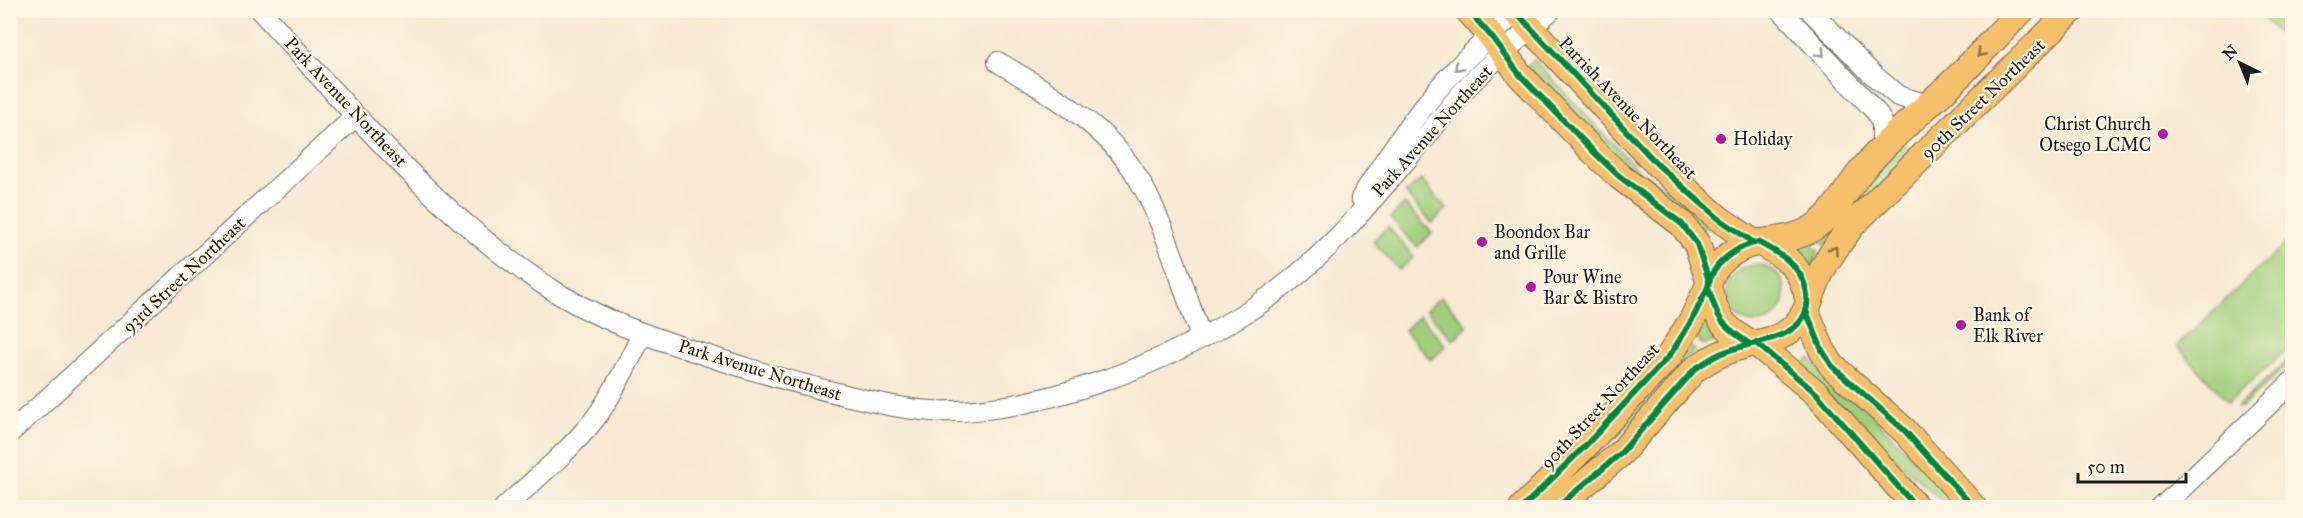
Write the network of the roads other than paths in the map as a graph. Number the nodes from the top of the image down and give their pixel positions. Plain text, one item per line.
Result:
1 (260, 10) edge
2 (1468, 10) edge
3 (1551, 10) edge
4 (1781, 10) edge
5 (1810, 10) edge
6 (2022, 10) edge
7 (2072, 10) edge
8 (1520, 16) edge
9 (1497, 45) junction
10 (998, 62) dead end
11 (1928, 105) junction
12 (356, 116) junction
13 (1882, 150) junction
14 (1756, 243) junction
15 (1708, 284) junction
16 (1807, 306) junction
17 (642, 335) junction
18 (1201, 337) junction
19 (1754, 344) junction
20 (2292, 382) edge
21 (10, 433) edge
22 (504, 507) edge
23 (1522, 507) edge
24 (1556, 507) edge
25 (1917, 507) edge
26 (1974, 507) edge
27 (2161, 507) edge

1 - 12 street, Park Avenue Northeast
2 - 9 main road
3 - 8 street, Park Avenue Northeast
4 -> 13 street
5 - 11 street
6 -> 11 main road, 90th Street Northeast
16 -> 7 main road, 90th Street Northeast
8 - 9 street, Park Avenue Northeast
8 - 14 main road, Parrish Avenue Northeast
9 - 15 main road
9 - 18 street, Park Avenue Northeast
10 - 18 street
11 - 13 main road, 90th Street Northeast
12 - 17 street, Park Avenue Northeast
12 - 21 street, 93rd Street Northeast
13 - 14 main road, 90th Street Northeast
14 - 15 main road
14 - 16 main road
15 - 19 main road
15 - 23 main road, 90th Street Northeast
16 - 19 main road
16 - 26 main road
17 - 18 street, Park Avenue Northeast
17 - 22 street
19 - 24 main road
19 - 25 main road
20 - 27 street

